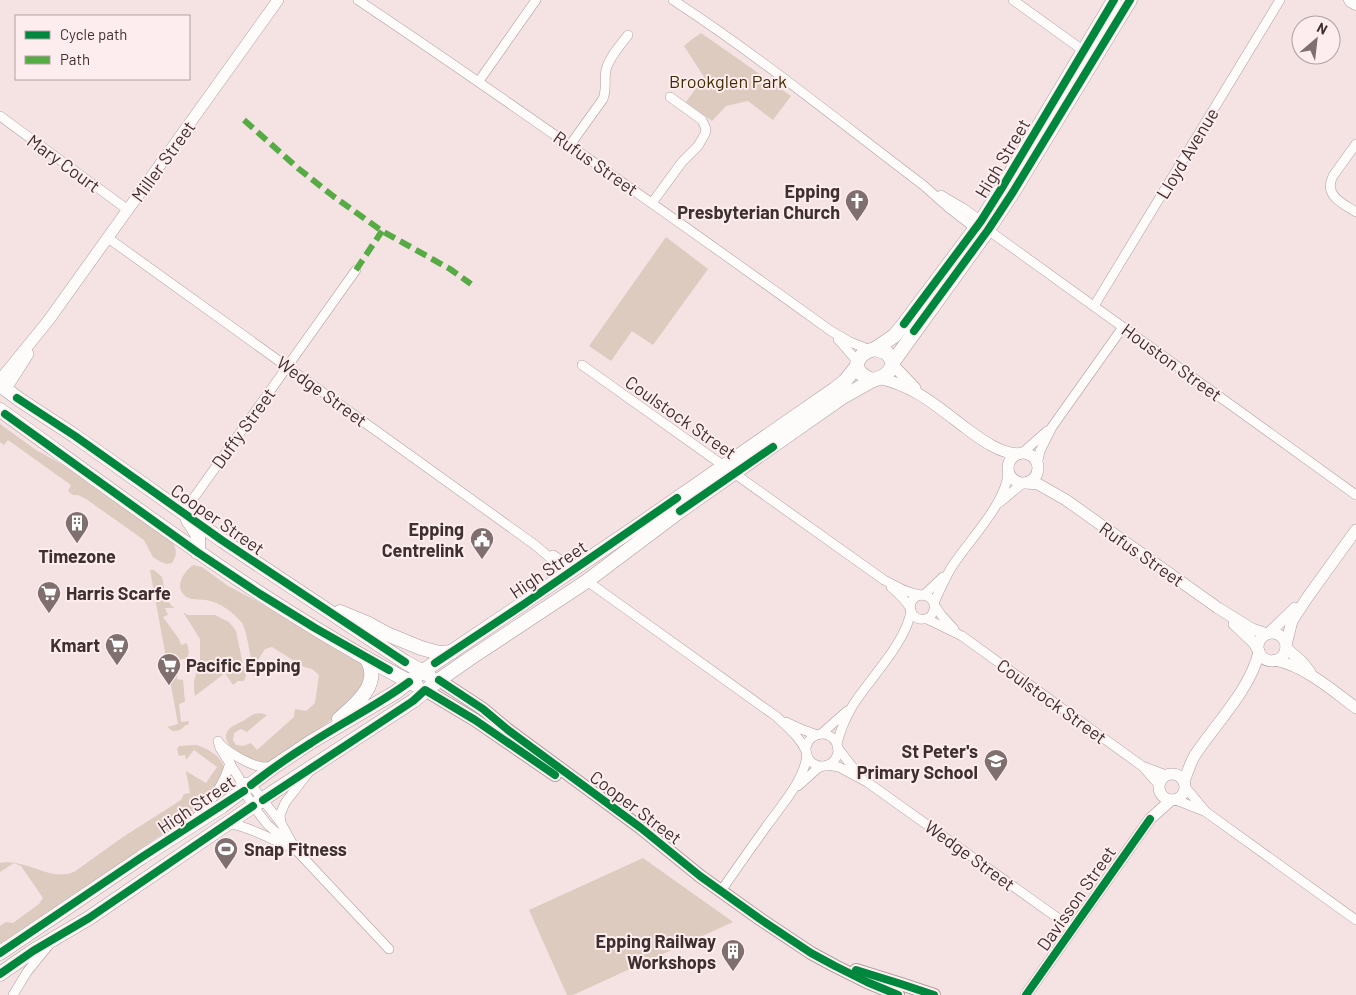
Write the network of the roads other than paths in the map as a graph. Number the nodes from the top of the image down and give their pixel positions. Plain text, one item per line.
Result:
1 (278, 0) edge
2 (358, 0) edge
3 (536, 0) edge
4 (673, 0) edge
5 (1013, 0) edge
6 (1114, 0) edge
7 (1130, 0) edge
8 (1280, 0) edge
9 (1351, 0) edge
10 (1356, 4) edge
11 (628, 35) dead end
12 (1089, 55) junction
13 (478, 81) junction
14 (670, 97) dead end
15 (0, 116) edge
16 (1356, 144) edge
17 (570, 145) junction
18 (652, 202) junction
19 (128, 210) junction
20 (1356, 212) edge
21 (981, 226) junction
22 (108, 238) junction
23 (356, 270) dead end
24 (1094, 306) junction
25 (1123, 327) junction
26 (831, 331) junction
27 (872, 349) junction
28 (893, 363) junction
29 (857, 364) junction
30 (582, 365) dead end
31 (287, 367) junction
32 (876, 379) junction
33 (1, 388) edge
34 (925, 398) junction
35 (0, 410) edge
36 (1052, 427) junction
37 (982, 439) junction
38 (1019, 454) junction
39 (1037, 467) junction
40 (729, 469) junction
41 (1008, 471) junction
42 (1024, 483) junction
43 (1356, 495) edge
44 (1066, 500) junction
45 (994, 508) junction
46 (183, 513) junction
47 (1356, 530) edge
48 (197, 552) junction
49 (952, 568) junction
50 (570, 572) junction
51 (586, 580) junction
52 (884, 580) junction
53 (923, 595) junction
54 (307, 598) junction
55 (1307, 598) junction
56 (934, 604) junction
57 (1218, 608) junction
58 (910, 609) junction
59 (925, 619) junction
60 (1268, 633) junction
61 (962, 636) junction
62 (896, 646) junction
63 (1286, 646) junction
64 (1259, 651) junction
65 (452, 652) junction
66 (366, 658) junction
67 (1273, 661) junction
68 (423, 671) junction
69 (1314, 677) junction
70 (439, 680) junction
71 (409, 682) junction
72 (426, 690) junction
73 (1241, 690) junction
74 (853, 706) junction
75 (1356, 708) edge
76 (777, 717) junction
77 (819, 735) junction
78 (311, 742) junction
79 (837, 746) junction
80 (806, 752) junction
81 (230, 762) junction
82 (314, 765) junction
83 (825, 765) junction
84 (275, 766) junction
85 (1142, 766) junction
86 (1178, 779) junction
87 (867, 782) junction
88 (245, 784) junction
89 (1160, 789) junction
90 (792, 791) junction
91 (1174, 800) junction
92 (258, 803) junction
93 (1206, 812) junction
94 (1150, 819) junction
95 (228, 823) junction
96 (281, 823) junction
97 (186, 829) junction
98 (297, 852) junction
99 (700, 876) junction
100 (721, 891) junction
101 (1356, 920) edge
102 (1073, 929) junction
103 (55, 938) junction
104 (389, 949) dead end
105 (0, 953) edge
106 (816, 956) junction
107 (0, 974) edge
108 (13, 995) edge
109 (898, 995) edge
110 (934, 995) edge
111 (1026, 995) edge

1 - 19 street, Miller Street
2 - 13 street, Rufus Street
3 - 13 street
4 - 21 street, Houston Street
5 - 12 street
6 - 12 main road, High Street
7 - 12 main road, High Street
8 - 24 street, Lloyd Avenue
9 - 10 main road
11 - 17 street
12 - 21 main road, High Street
13 - 17 street, Rufus Street
14 - 18 street
15 - 19 street, Mary Court
16 - 20 street
17 - 18 street, Rufus Street
18 - 26 street, Rufus Street
19 - 22 street, Miller Street
21 - 24 street, Houston Street
21 - 27 main road, High Street
21 - 28 main road, High Street
22 - 31 street, Wedge Street
22 - 33 street, Miller Street
23 - 31 street, Duffy Street
24 - 25 street, Houston Street
25 - 36 street
25 - 43 street, Houston Street
26 - 27 street, Rufus Street
26 - 29 street, Rufus Street
27 - 28 main road
27 - 29 main road
28 - 32 main road
28 - 34 street
29 - 32 main road
29 - 40 main road, High Street
30 - 40 street, Coulstock Street
31 - 46 street, Duffy Street
31 - 50 street, Wedge Street
32 - 34 street
32 - 40 main road, High Street
33 - 46 main road, Cooper Street
34 - 37 street
35 - 48 main road, Cooper Street
36 - 38 street
36 - 39 street
37 - 38 street
37 - 41 street
38 - 39 street
38 - 41 street
39 - 42 street
39 - 44 street, Rufus Street
40 - 50 main road, High Street
40 - 51 main road, High Street
40 - 52 street, Coulstock Street
41 - 42 street
41 - 45 street
42 - 44 street, Rufus Street
42 - 45 street
44 - 57 street, Rufus Street
45 - 49 street
46 - 48 main road
46 - 54 main road, Cooper Street
47 - 55 street
48 - 66 main road, Cooper Street
49 - 53 street
49 - 56 street
50 - 51 main road, Wedge Street
50 - 65 main road, High Street
51 - 70 main road, High Street
51 - 76 street, Wedge Street
52 - 53 street, Coulstock Street
52 - 58 street, Coulstock Street
53 - 56 street
53 - 58 street
54 - 65 main road
54 - 68 main road, Cooper Street
55 - 60 street
55 - 63 street
56 - 59 street
56 - 61 street, Coulstock Street
57 - 60 street, Rufus Street
57 - 64 street, Rufus Street
58 - 59 street
58 - 62 street
59 - 61 street, Coulstock Street
59 - 62 street
60 - 63 street
60 - 64 street
61 - 85 street, Coulstock Street
62 - 74 street
63 - 67 street
63 - 69 street
64 - 67 street
64 - 73 street
65 - 68 main road, High Street
66 - 71 main road, Cooper Street
66 - 78 main road
67 - 69 street
67 - 73 street
68 - 70 main road, Cooper Street
68 - 71 main road, High Street
69 - 75 street
70 - 72 main road, High Street
70 - 99 main road, Cooper Street
71 - 72 main road, Cooper Street
71 - 78 main road, High Street
72 - 82 main road, High Street
72 - 99 main road, Cooper Street
73 - 86 street
74 - 77 street
74 - 79 street
76 - 77 street, Wedge Street
76 - 80 street, Wedge Street
77 - 79 street
77 - 80 street
78 - 84 main road, High Street
79 - 83 street
79 - 87 street, Wedge Street
80 - 83 street
80 - 90 street
81 - 84 street
81 - 88 street
81 - 97 street
82 - 92 main road, High Street
82 - 96 street
83 - 87 street, Wedge Street
83 - 90 street
84 - 88 main road, High Street
85 - 86 street, Coulstock Street
85 - 89 street, Coulstock Street
86 - 89 street, Davisson Street
86 - 91 street, Davisson Street
86 - 93 street
87 - 102 street, Wedge Street
88 - 92 street
88 - 97 main road, High Street
89 - 91 street
89 - 94 street, Davisson Street
90 - 100 street
91 - 93 street
91 - 94 street, Davisson Street
92 - 95 main road, High Street
92 - 96 street
92 - 98 street
93 - 101 street
94 - 102 street, Davisson Street
95 - 98 street
95 - 103 main road, High Street
96 - 98 street
97 - 105 main road, High Street
98 - 104 street
99 - 100 main road, Cooper Street
100 - 106 main road, Cooper Street
102 - 111 street, Davisson Street
103 - 107 main road, High Street
103 - 108 street
106 - 109 main road, Cooper Street
106 - 110 main road, Cooper Street

